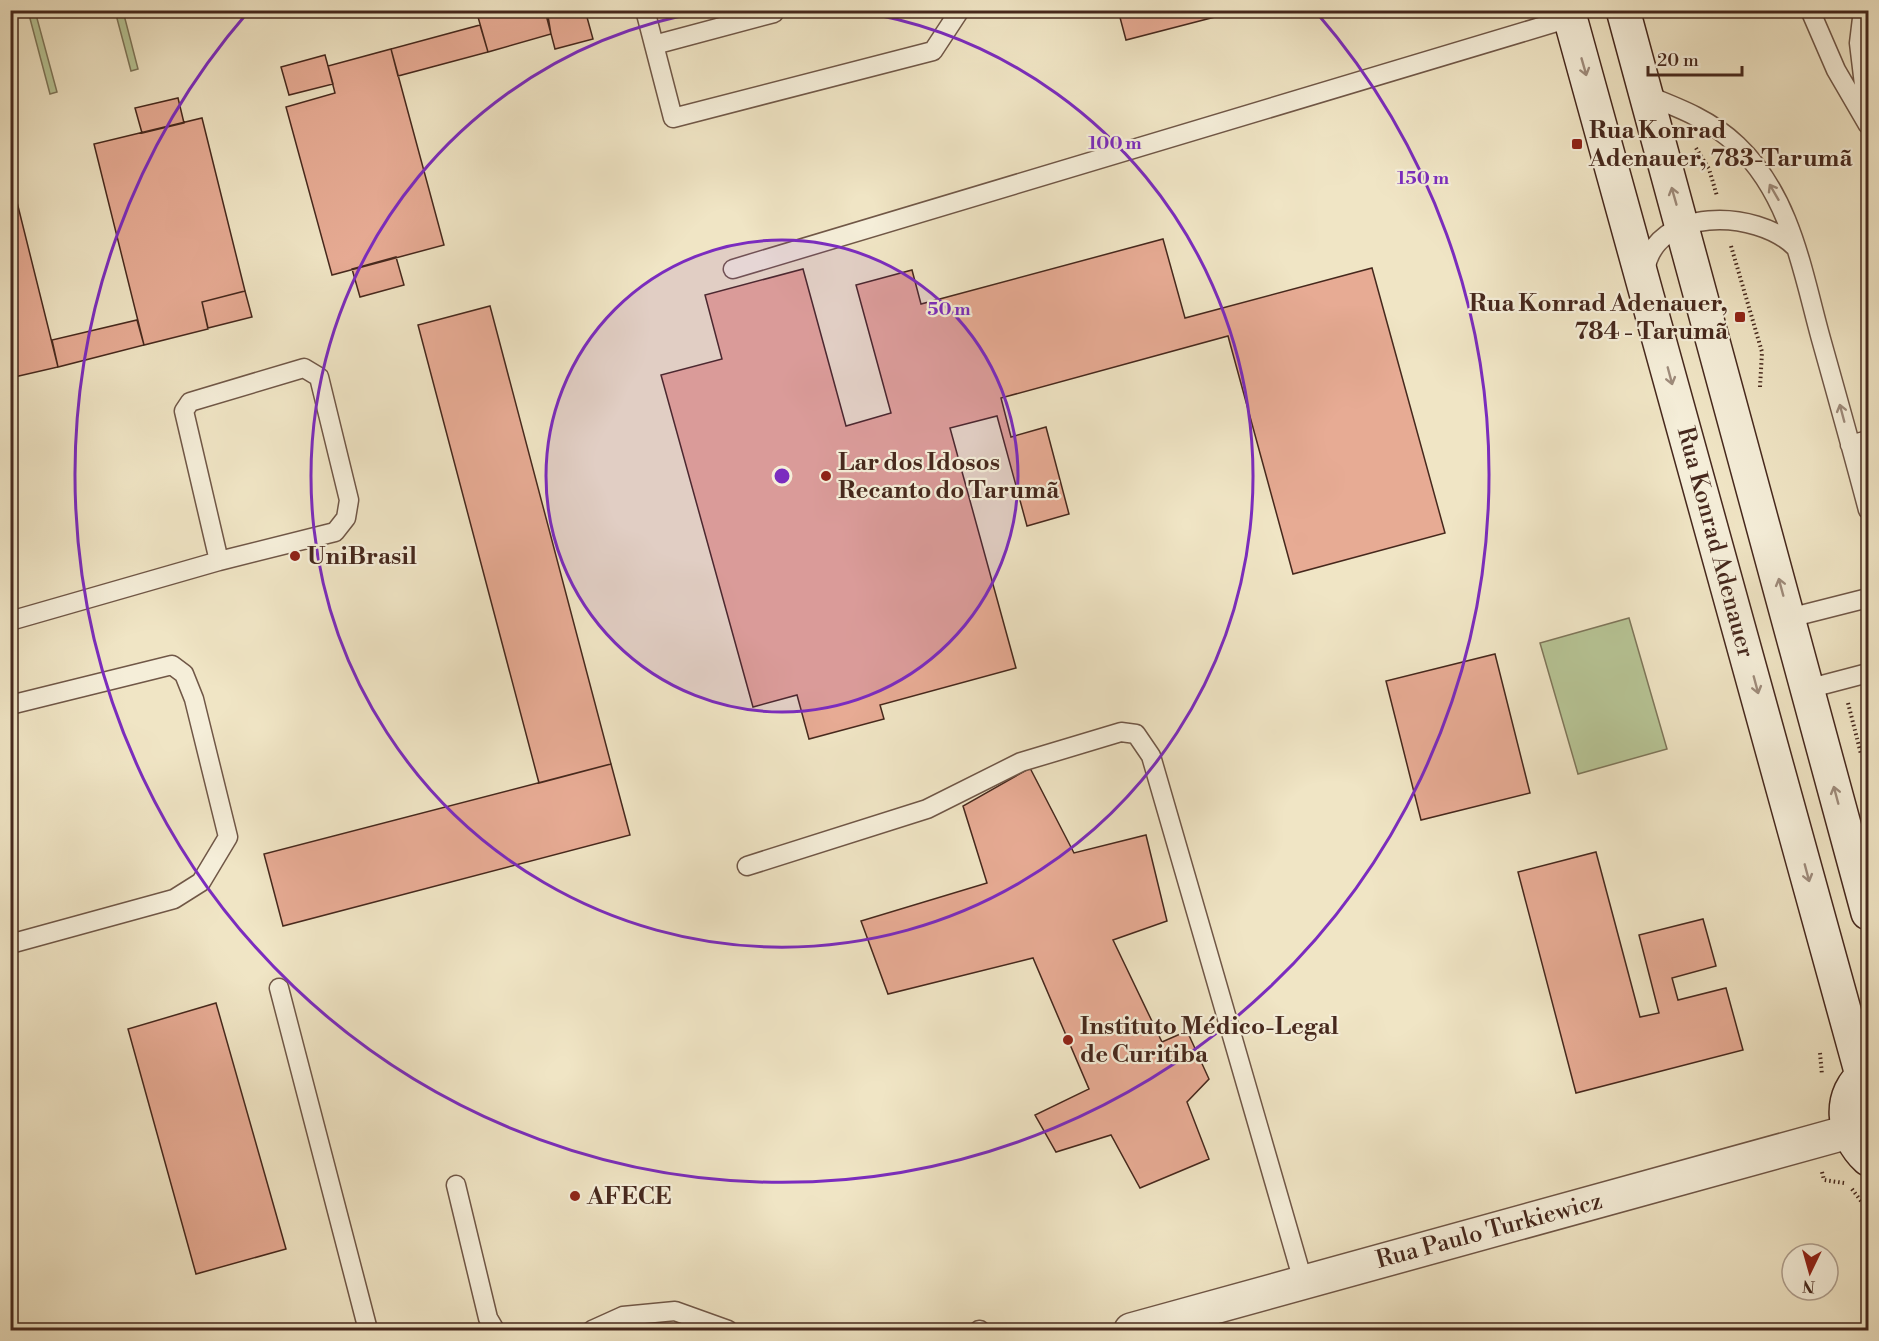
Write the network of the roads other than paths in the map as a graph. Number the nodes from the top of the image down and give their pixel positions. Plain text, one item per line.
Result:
1 (645, 10) edge
2 (960, 10) edge
3 (1623, 10) edge
4 (1810, 10) edge
5 (1863, 10) edge
6 (774, 13) dead end
7 (1569, 14) edge
8 (654, 45) junction
9 (1646, 95) junction
10 (1869, 118) edge
11 (1869, 125) edge
12 (1683, 227) junction
13 (1796, 247) junction
14 (733, 270) dead end
15 (1644, 280) junction
16 (1869, 440) edge
17 (1850, 445) junction
18 (1869, 510) edge
19 (219, 561) junction
20 (1869, 598) edge
21 (1789, 618) junction
22 (10, 621) edge
23 (1869, 673) edge
24 (1807, 689) junction
25 (10, 705) edge
26 (747, 866) dead end
27 (1869, 913) edge
28 (10, 944) edge
29 (279, 988) dead end
30 (1865, 1073) edge
31 (1848, 1132) junction
32 (1869, 1159) edge
33 (456, 1185) dead end
34 (1304, 1281) junction
35 (1147, 1329) edge
36 (368, 1330) edge
37 (495, 1330) edge
38 (592, 1330) edge
39 (728, 1330) edge

1 - 8 lane
2 - 8 lane
3 - 9 main road, Rua Konrad Adenauer
4 - 11 lane
5 - 10 lane
6 - 8 lane
7 - 14 lane
7 -> 15 main road, Rua Konrad Adenauer
12 -> 9 main road, Rua Konrad Adenauer
13 -> 9 lane
12 - 13 lane
12 - 15 lane
21 -> 12 main road, Rua Konrad Adenauer
17 -> 13 lane
15 -> 30 main road, Rua Konrad Adenauer
16 - 17 lane
17 - 18 lane
19 - 19 lane
19 - 22 lane
20 - 21 lane
21 - 24 main road, Rua Konrad Adenauer
23 - 24 lane
27 -> 24 main road, Rua Konrad Adenauer
25 - 28 lane
26 - 34 lane
29 - 36 lane
30 - 31 main road
31 - 32 main road
31 - 34 main road, Rua Paulo Turkiewicz
33 - 37 lane
34 - 35 main road, Rua Paulo Turkiewicz
38 - 39 lane

